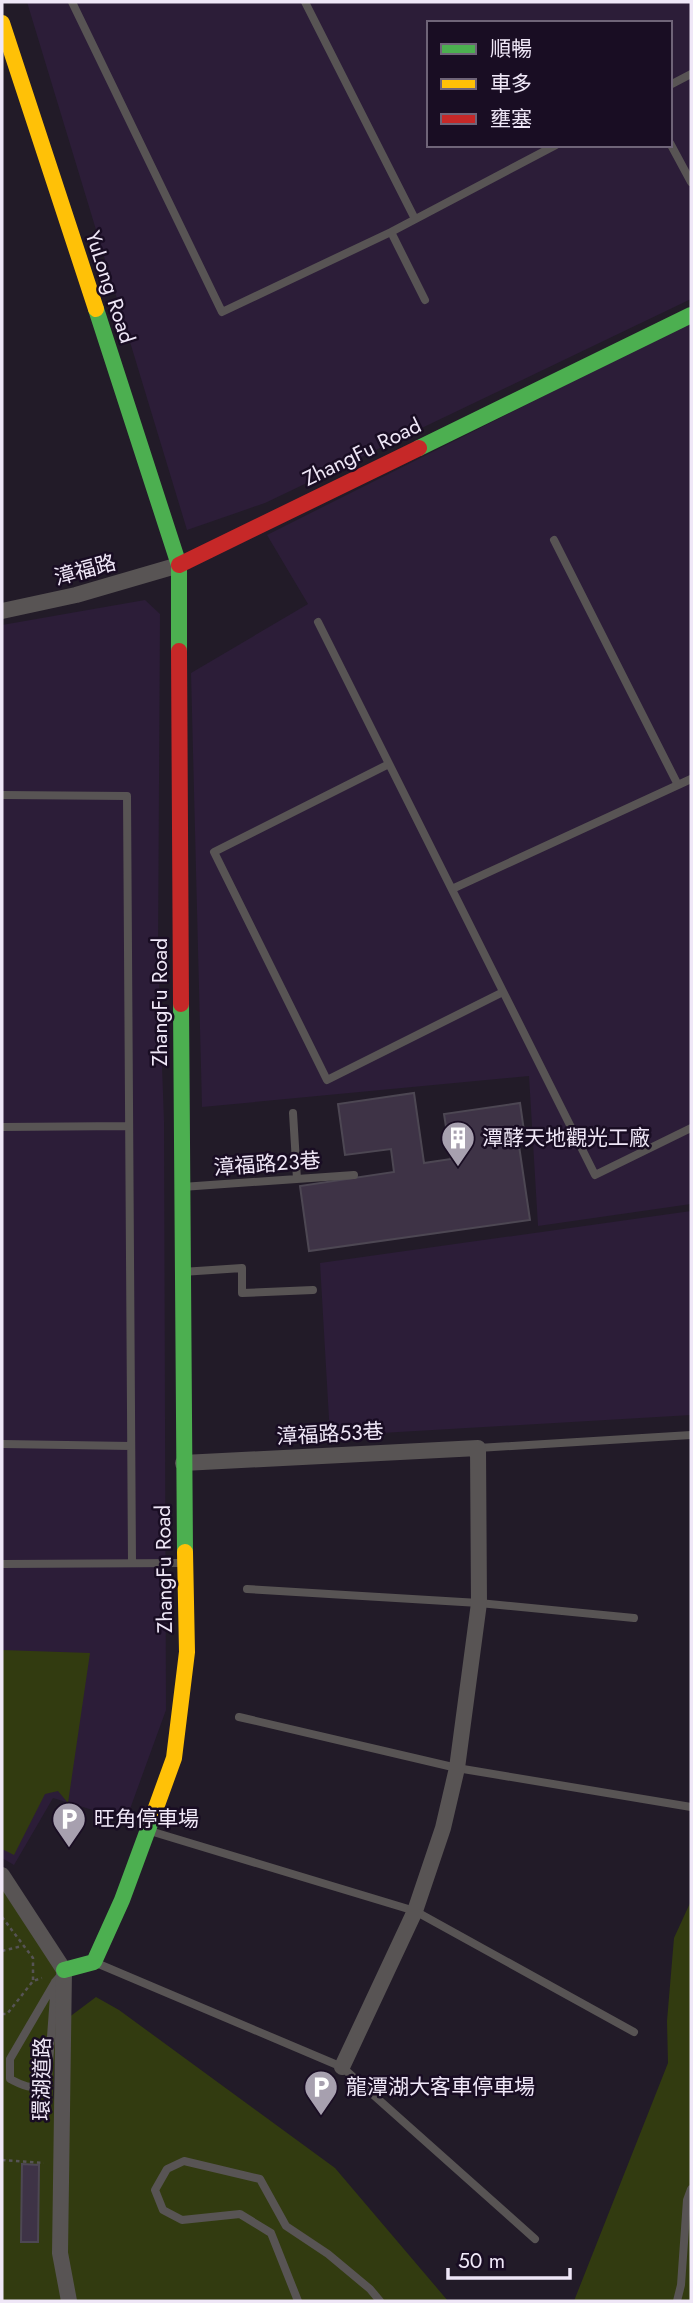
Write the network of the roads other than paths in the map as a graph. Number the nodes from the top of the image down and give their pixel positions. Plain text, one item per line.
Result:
1 (72, 2) edge
2 (305, 2) edge
3 (2, 23) edge
4 (691, 74) edge
5 (672, 84) edge
6 (552, 147) edge
7 (672, 147) edge
8 (691, 182) edge
9 (415, 219) junction
10 (391, 232) junction
11 (425, 300) dead end
12 (691, 314) edge
13 (554, 540) dead end
14 (179, 565) junction
15 (2, 611) edge
16 (318, 622) dead end
17 (389, 764) junction
18 (691, 779) edge
19 (678, 785) junction
20 (2, 795) edge
21 (452, 889) junction
22 (503, 992) junction
23 (292, 1113) dead end
24 (129, 1126) junction
25 (2, 1127) edge
26 (691, 1128) edge
27 (354, 1175) dead end
28 (297, 1179) junction
29 (182, 1187) junction
30 (182, 1272) junction
31 (313, 1290) dead end
32 (691, 1435) edge
33 (2, 1444) edge
34 (131, 1446) junction
35 (478, 1448) junction
36 (183, 1463) junction
37 (132, 1563) junction
38 (185, 1563) junction
39 (2, 1564) edge
40 (247, 1590) dead end
41 (479, 1603) junction
42 (634, 1618) dead end
43 (239, 1717) dead end
44 (457, 1768) junction
45 (691, 1807) edge
46 (148, 1830) junction
47 (2, 1875) edge
48 (415, 1910) junction
49 (94, 1962) junction
50 (60, 1976) junction
51 (634, 2032) dead end
52 (342, 2067) junction
53 (691, 2189) edge
54 (535, 2239) dead end
55 (69, 2301) edge
56 (299, 2301) edge
57 (380, 2301) edge
58 (677, 2301) edge

1 - 10 lane
2 - 9 lane
3 - 14 street, YuLong Road
4 - 5 lane
6 - 9 lane
7 - 8 lane
9 - 10 lane
10 - 11 lane
12 - 14 street, ZhangFu Road
13 - 19 lane
14 - 15 street, 漳福路
14 - 29 street, ZhangFu Road
16 - 17 lane
17 - 21 lane
17 - 22 lane
18 - 19 lane
19 - 21 lane
20 - 24 lane
21 - 22 lane
22 - 26 lane
23 - 28 lane
24 - 25 lane
24 - 34 lane
27 - 28 lane, 漳福路23巷
28 - 29 lane, 漳福路23巷
29 - 30 street, ZhangFu Road
30 - 31 lane
30 - 36 street, ZhangFu Road
32 - 35 lane
33 - 34 lane
34 - 37 lane
35 - 36 street, 漳福路53巷
35 - 41 street
36 - 38 street, ZhangFu Road
37 - 38 lane
37 - 39 lane
38 - 46 street, ZhangFu Road
40 - 41 lane
41 - 42 lane
41 - 44 street
43 - 44 lane
44 - 45 lane
44 - 48 street
46 - 48 lane
46 - 49 street, ZhangFu Road
47 - 50 street
48 - 51 lane
48 - 52 street
49 - 50 street
49 - 52 lane
50 - 50 lane
50 - 55 street, 環湖道路
52 - 54 lane
53 - 58 lane
56 - 57 lane

